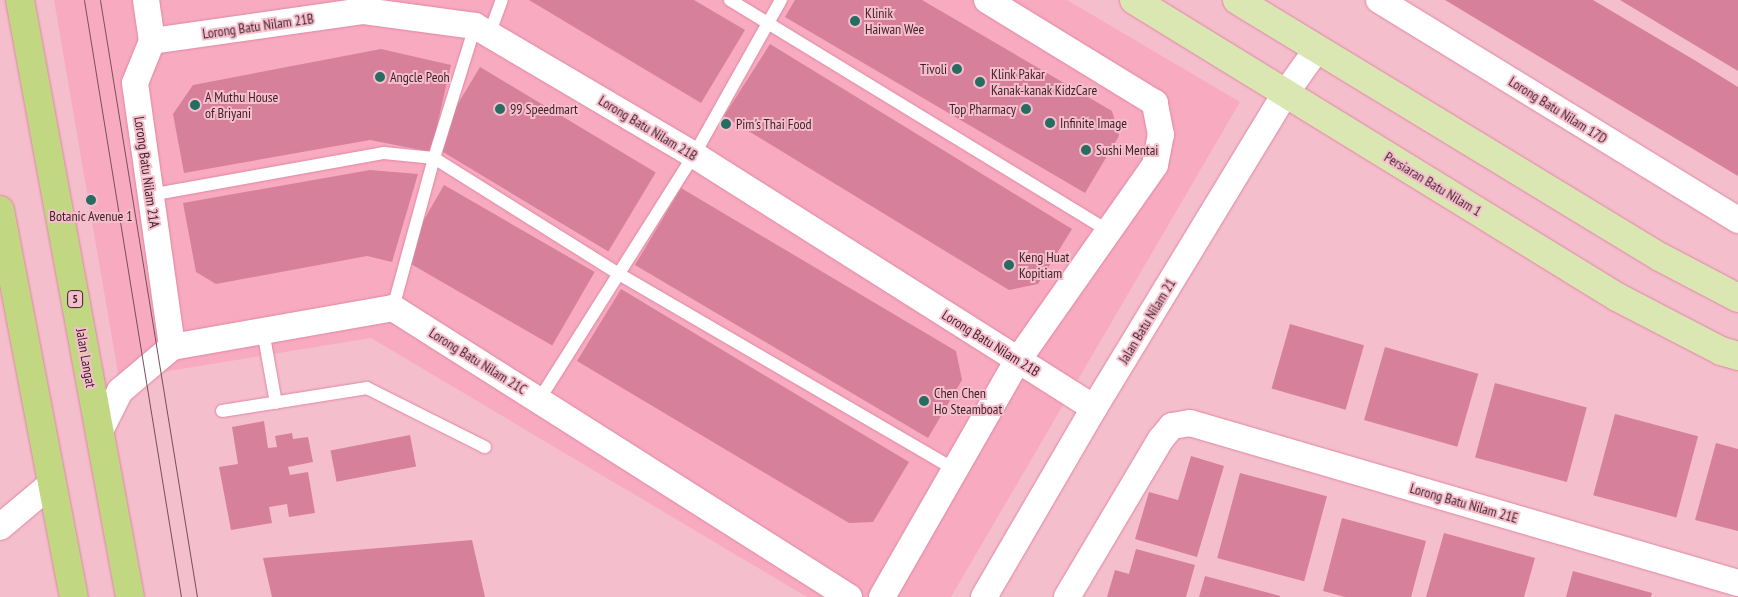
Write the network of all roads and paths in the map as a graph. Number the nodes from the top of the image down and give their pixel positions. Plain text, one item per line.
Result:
1 (20, 0) edge
2 (146, 0) edge
3 (502, 0) edge
4 (730, 0) edge
5 (781, 0) edge
6 (987, 0) edge
7 (1134, 0) edge
8 (1237, 0) edge
9 (1379, 0) edge
10 (1406, 6) edge
11 (767, 23) junction
12 (482, 30) junction
13 (152, 41) junction
14 (1317, 49) junction
15 (1285, 94) junction
16 (694, 155) junction
17 (434, 158) junction
18 (150, 195) junction
19 (0, 210) edge
20 (1738, 220) edge
21 (1109, 231) junction
22 (619, 274) junction
23 (1738, 298) edge
24 (393, 308) junction
25 (264, 330) junction
26 (172, 347) junction
27 (1738, 356) edge
28 (1018, 360) junction
29 (539, 400) junction
30 (276, 403) junction
31 (1094, 408) junction
32 (222, 411) dead end
33 (99, 433) junction
34 (485, 448) dead end
35 (954, 469) junction
36 (52, 484) junction
37 (0, 527) edge
38 (1738, 583) edge
39 (74, 597) edge
40 (130, 597) edge
41 (849, 597) edge
42 (882, 597) edge
43 (984, 597) edge
44 (1067, 597) edge

1 - 33 highway, Jalan Langat / 5
2 - 13 street
3 - 12 lane
4 - 11 lane
5 - 11 lane
6 - 21 street
7 - 15 main road, Persiaran Batu Nilam 1
8 - 14 main road
9 - 10 street, Lorong Batu Nilam 17D
10 - 20 street, Lorong Batu Nilam 17D
11 - 16 lane
11 - 21 lane
12 - 13 street, Lorong Batu Nilam 21B
12 - 16 street, Lorong Batu Nilam 21B
12 - 17 lane
13 - 18 street, Lorong Batu Nilam 21A
14 - 15 street, Jalan Batu Nilam 21
14 - 23 main road
15 - 27 main road, Persiaran Batu Nilam 1
15 - 31 street, Jalan Batu Nilam 21
16 - 22 lane
16 - 28 street, Lorong Batu Nilam 21B
17 - 18 lane
17 - 22 lane
17 - 24 lane
18 - 26 street, Lorong Batu Nilam 21A
19 - 36 highway
21 - 28 street
22 - 29 lane
22 - 35 lane
24 - 25 street
24 - 29 street, Lorong Batu Nilam 21C
25 - 26 street
25 - 30 lane
26 - 33 street
28 - 31 street, Lorong Batu Nilam 21B
28 - 35 street
29 - 41 street, Lorong Batu Nilam 21C
30 - 32 lane
30 - 34 lane
31 - 43 street, Jalan Batu Nilam 21
33 - 40 highway, Jalan Langat / 5
35 - 42 street
36 - 37 street
36 - 39 highway
38 - 44 street, Lorong Batu Nilam 21E

